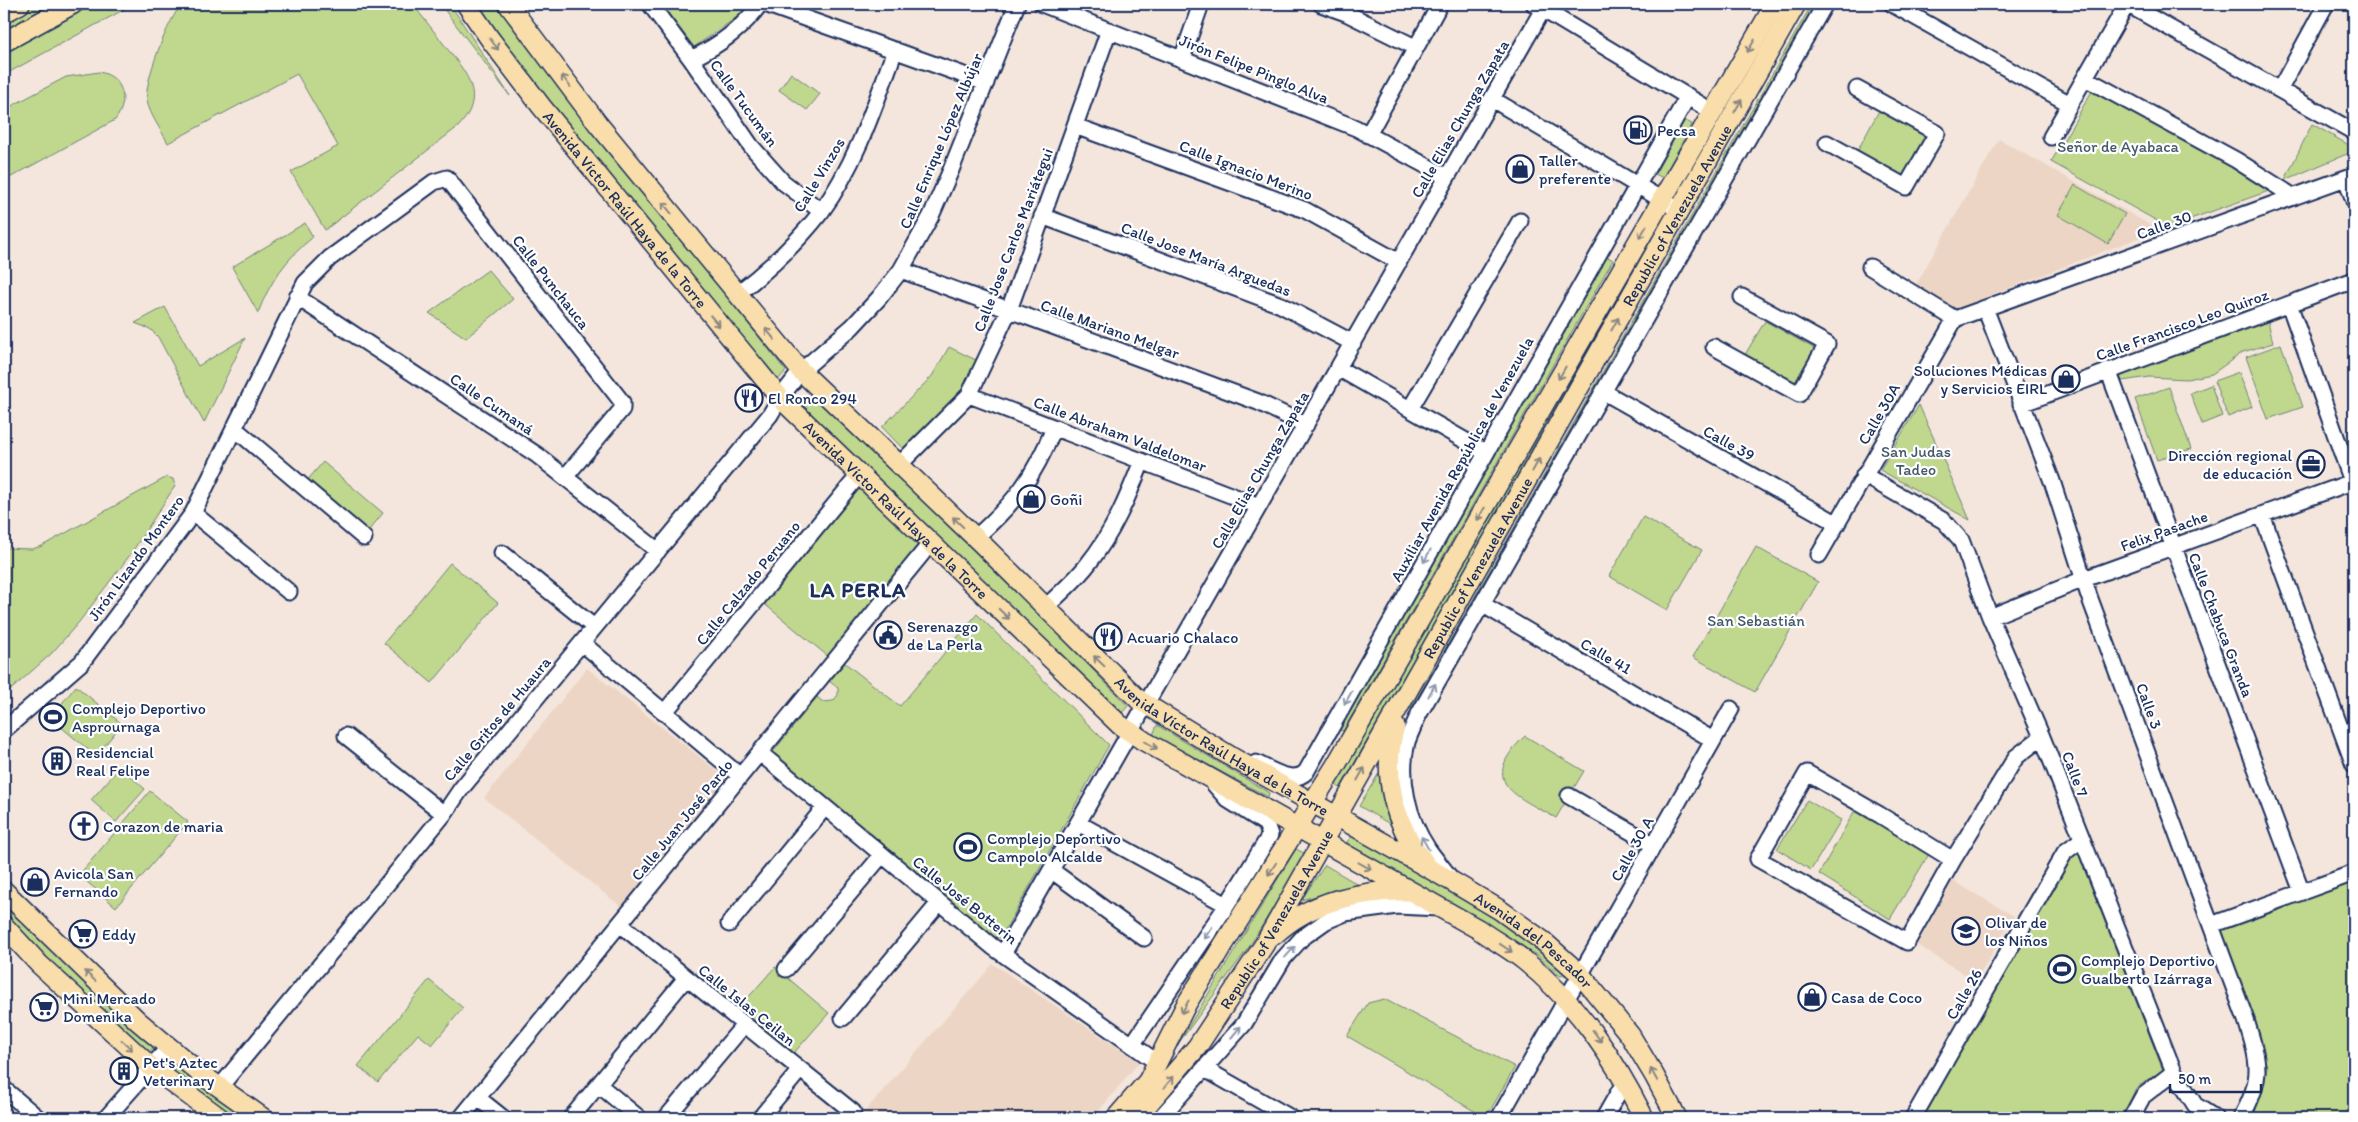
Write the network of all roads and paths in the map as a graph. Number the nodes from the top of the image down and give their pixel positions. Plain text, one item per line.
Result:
1 (20, 4) edge
2 (74, 4) edge
3 (466, 4) edge
4 (508, 4) edge
5 (650, 4) edge
6 (760, 4) edge
7 (765, 4) edge
8 (1017, 4) edge
9 (1042, 4) edge
10 (1201, 4) edge
11 (1321, 4) edge
12 (1440, 4) edge
13 (1775, 4) edge
14 (1796, 4) edge
15 (1825, 4) edge
16 (1892, 4) edge
17 (2127, 4) edge
18 (1541, 5) edge
19 (2323, 5) edge
20 (58, 9) edge
21 (4, 13) edge
22 (1109, 30) junction
23 (4, 42) edge
24 (1415, 47) junction
25 (895, 50) junction
26 (691, 59) junction
27 (1182, 59) junction
28 (2085, 78) junction
29 (986, 83) junction
30 (1857, 89) dead end
31 (2280, 89) junction
32 (1688, 96) junction
33 (1492, 99) junction
34 (2070, 104) junction
35 (1713, 112) junction
36 (1075, 126) junction
37 (2354, 132) edge
38 (1368, 134) junction
39 (2051, 137) dead end
40 (1827, 143) dead end
41 (1447, 176) junction
42 (2350, 177) edge
43 (448, 178) joint
44 (1638, 184) junction
45 (2294, 197) junction
46 (1662, 198) junction
47 (2354, 202) edge
48 (1679, 210) junction
49 (821, 211) junction
50 (1042, 216) junction
51 (1520, 221) dead end
52 (1399, 262) junction
53 (1870, 267) dead end
54 (900, 270) junction
55 (2354, 280) edge
56 (737, 294) junction
57 (297, 297) junction
58 (1742, 297) dead end
59 (2289, 304) junction
60 (1985, 308) junction
61 (1009, 310) junction
62 (1955, 319) junction
63 (1352, 343) junction
64 (1714, 347) dead end
65 (1338, 368) junction
66 (2108, 370) junction
67 (801, 371) junction
68 (1604, 392) junction
69 (969, 395) junction
70 (780, 398) junction
71 (2022, 404) junction
72 (1410, 409) junction
73 (1306, 425) junction
74 (234, 428) junction
75 (1054, 428) junction
76 (1485, 452) junction
77 (1142, 461) junction
78 (899, 465) junction
79 (859, 475) junction
80 (1864, 475) junction
81 (566, 476) junction
82 (2353, 485) edge
83 (1259, 506) junction
84 (193, 514) junction
85 (2262, 515) junction
86 (1836, 523) junction
87 (364, 538) dead end
88 (976, 538) junction
89 (930, 544) junction
90 (2173, 547) junction
91 (658, 551) junction
92 (502, 553) dead end
93 (1819, 555) dead end
94 (2084, 579) junction
95 (290, 592) dead end
96 (1482, 604) junction
97 (1045, 608) junction
98 (1990, 617) junction
99 (594, 627) junction
100 (582, 643) junction
101 (1406, 697) junction
102 (1145, 706) junction
103 (1731, 709) dead end
104 (664, 713) junction
105 (4, 730) edge
106 (1130, 732) junction
107 (346, 736) dead end
108 (2042, 737) junction
109 (1713, 740) junction
110 (760, 753) junction
111 (1235, 759) junction
112 (2354, 765) edge
113 (740, 776) junction
114 (1206, 776) junction
115 (1569, 796) dead end
116 (1313, 803) junction
117 (825, 807) junction
118 (444, 814) junction
119 (1337, 817) junction
120 (1078, 823) junction
121 (1298, 828) junction
122 (2081, 840) junction
123 (1323, 842) junction
124 (1654, 844) junction
125 (882, 855) junction
126 (1953, 860) junction
127 (1427, 867) junction
128 (1051, 870) junction
129 (2354, 873) edge
130 (1453, 882) junction
131 (4, 891) edge
132 (1410, 891) junction
133 (2302, 892) junction
134 (940, 904) junction
135 (1227, 905) junction
136 (1440, 908) junction
137 (620, 924) junction
138 (729, 924) dead end
139 (2211, 925) junction
140 (4, 926) edge
141 (1144, 938) dead end
142 (1264, 944) junction
143 (1003, 954) junction
144 (786, 970) dead end
145 (1580, 974) junction
146 (686, 978) junction
147 (1566, 999) junction
148 (843, 1018) dead end
149 (744, 1025) junction
150 (1132, 1044) junction
151 (168, 1048) junction
152 (1158, 1063) junction
153 (151, 1068) junction
154 (1205, 1069) junction
155 (800, 1070) junction
156 (2174, 1072) junction
157 (1625, 1081) junction
158 (599, 1085) junction
159 (219, 1088) junction
160 (4, 1089) edge
161 (478, 1098) junction
162 (853, 1112) dead end
163 (38, 1118) edge
164 (106, 1118) edge
165 (220, 1118) edge
166 (263, 1118) edge
167 (461, 1118) edge
168 (503, 1118) edge
169 (571, 1118) edge
170 (639, 1118) edge
171 (666, 1118) edge
172 (760, 1118) edge
173 (1116, 1118) edge
174 (1136, 1118) edge
175 (1160, 1118) edge
176 (1291, 1118) edge
177 (1499, 1118) edge
178 (1604, 1118) edge
179 (1644, 1118) edge
180 (1676, 1118) edge
181 (1913, 1118) edge
182 (2131, 1118) edge
183 (2215, 1118) edge
184 (2241, 1118) edge

1 - 21 main road
2 - 20 main road
3 -> 70 main road, Avenida Víctor Raúl Haya de la Torre
56 -> 4 main road, Avenida Víctor Raúl Haya de la Torre
5 - 26 street, Calle Tucumán
6 - 26 street
7 - 25 street
8 - 29 street, Calle Enrique López Albújar
9 - 22 street, Jirón Felipe Pinglo Alva
10 - 27 street
11 - 24 street
12 - 24 street
13 -> 35 main road, Republic of Venezuela Avenue
48 -> 14 main road, Republic of Venezuela Avenue
15 - 68 street
16 - 34 street
17 - 28 street
17 - 31 street
18 - 32 street
18 - 33 street, Calle Elias Chunga Zapata
19 - 31 street
20 - 23 main road
22 - 27 street, Jirón Felipe Pinglo Alva
22 - 36 street, Calle Jose Carlos Mariátegui
24 - 38 street
25 - 29 street
25 - 49 street, Calle Vinzos
26 - 49 street, Calle Tucumán
27 - 38 street, Jirón Felipe Pinglo Alva
28 - 34 street
28 - 45 street
29 - 54 street, Calle Enrique López Albújar
30 - 40 street
31 - 37 street
32 - 35 street
32 - 44 street, Auxiliar Avenida República de Venezuela
33 - 41 street, Calle Elias Chunga Zapata
33 - 44 street
34 - 39 street
35 - 46 main road, Republic of Venezuela Avenue
36 - 50 street, Calle Jose Carlos Mariátegui
36 - 52 street, Calle Ignacio Merino
38 - 41 street, Jirón Felipe Pinglo Alva
41 - 52 street, Calle Elias Chunga Zapata
42 - 45 street, Calle 30
42 - 47 street
43 - 57 street, Jirón Lizardo Montero
43 - 81 street, Calle Punchauca
44 - 46 street
44 - 76 street, Auxiliar Avenida República de Venezuela
45 - 60 street, Calle 30
46 - 48 street
46 -> 116 main road, Republic of Venezuela Avenue
101 -> 48 main road, Republic of Venezuela Avenue
49 - 56 street, Calle Vinzos
50 - 61 street, Calle Jose Carlos Mariátegui
50 - 63 street, Calle Jose María Arguedas
51 - 72 street
52 - 63 street, Calle Elias Chunga Zapata
53 - 62 street
54 - 61 street, Calle Mariano Melgar
54 - 67 street, Calle Enrique López Albújar
55 - 59 street, Calle Francisco Leo Quiroz
67 -> 56 main road, Avenida Víctor Raúl Haya de la Torre
57 - 74 street, Jirón Lizardo Montero
57 - 81 street, Calle Cumaná
58 - 64 street
59 - 66 street, Calle Francisco Leo Quiroz
59 - 82 street
60 - 62 street
60 - 71 street, Calle 3
61 - 69 street, Calle Jose Carlos Mariátegui
61 - 73 street, Calle Mariano Melgar
62 - 80 street, Calle 30A
63 - 65 street, Calle Elias Chunga Zapata
65 - 72 street
65 - 73 street, Calle Elias Chunga Zapata
66 - 71 street, Calle Francisco Leo Quiroz
66 - 90 street, Calle Chabuca Granda
67 - 70 street, Calle Gritos de Huaura
67 - 78 main road, Avenida Víctor Raúl Haya de la Torre
68 - 86 street, Calle 39
68 - 96 street
69 - 75 street, Calle Abraham Valdelomar
69 - 78 street, Calle Jose Carlos Mariátegui
70 - 79 main road, Avenida Víctor Raúl Haya de la Torre
70 - 91 street, Calle Gritos de Huaura
71 - 94 street, Calle 3
72 - 76 street
73 - 83 street, Calle Elias Chunga Zapata
74 - 84 street, Jirón Lizardo Montero
74 - 87 street
75 - 77 street, Calle Abraham Valdelomar
75 - 88 street
76 -> 111 street, Auxiliar Avenida República de Venezuela
77 - 83 street, Calle Abraham Valdelomar
77 - 97 street
88 -> 78 main road, Avenida Víctor Raúl Haya de la Torre
79 - 89 main road, Avenida Víctor Raúl Haya de la Torre
79 - 104 street, Calle Calzado Peruano
80 - 86 street, Calle 30A
80 - 98 street, Calle 7
81 - 91 street, Calle Cumaná
82 - 85 street, Felix Pasache
83 - 102 street, Calle Elias Chunga Zapata
84 - 95 street
84 - 105 street, Jirón Lizardo Montero
85 - 90 street, Felix Pasache
85 - 112 street
86 - 93 street, Calle 30A
88 - 97 main road, Avenida Víctor Raúl Haya de la Torre
89 -> 106 main road, Avenida Víctor Raúl Haya de la Torre
89 - 110 street, Calle Juan José Pardo
90 - 94 street, Felix Pasache
90 - 133 street, Calle Chabuca Granda
91 - 99 street, Calle Gritos de Huaura
92 - 99 street
94 - 98 street, Felix Pasache
94 - 139 street, Calle 3
96 - 109 street, Calle 41
130 -> 96 street
102 -> 97 main road, Avenida Víctor Raúl Haya de la Torre
98 - 108 street, Calle 7
99 - 100 street, Calle Gritos de Huaura
100 - 104 street
100 - 118 street, Calle Gritos de Huaura
119 -> 101 main road, Republic of Venezuela Avenue
101 - 127 main road
102 - 106 street, Calle Elias Chunga Zapata
102 - 111 main road, Avenida Víctor Raúl Haya de la Torre
103 - 109 street
104 - 113 street
106 -> 114 main road, Avenida Víctor Raúl Haya de la Torre
106 - 120 street, Calle Elias Chunga Zapata
107 - 118 street
108 - 122 street, Calle 7
108 - 126 street
109 - 124 street, Calle 30 A
110 - 113 street, Calle Juan José Pardo
110 - 117 street, Calle José Botterin
111 - 116 main road, Avenida Víctor Raúl Haya de la Torre
113 - 137 street, Calle Juan José Pardo
114 - 121 main road, Avenida Víctor Raúl Haya de la Torre
114 - 135 street
115 - 124 street
116 - 119 main road, Avenida Víctor Raúl Haya de la Torre
116 - 121 main road, Republic of Venezuela Avenue
117 - 125 street, Calle José Botterin
117 - 138 street
118 - 159 street, Calle Gritos de Huaura
119 - 123 main road, Republic of Venezuela Avenue
119 - 127 main road, Avenida del Pescador
120 - 128 street, Calle Elias Chunga Zapata
120 - 135 street
121 - 123 main road, Avenida Víctor Raúl Haya de la Torre
121 -> 152 main road, Republic of Venezuela Avenue
122 - 156 street, Calle 7
122 - 181 street, Calle 26
123 -> 132 main road, Avenida del Pescador
123 - 142 main road, Republic of Venezuela Avenue
124 - 145 street, Calle 30 A
125 - 134 street, Calle José Botterin
125 - 144 street
126 - 126 street
127 - 130 main road, Avenida del Pescador
128 - 141 street
128 - 143 street, Calle Elias Chunga Zapata
129 - 133 street
130 - 145 main road, Avenida del Pescador
151 -> 131 main road
132 - 136 main road, Avenida del Pescador
132 - 142 main road
133 - 139 street
134 - 143 street, Calle José Botterin
134 - 148 street
135 -> 150 street
136 -> 147 main road, Avenida del Pescador
154 -> 136 street
137 - 146 street, Calle Islas Ceilan
137 - 161 street, Calle Juan José Pardo
139 - 184 street, Calle 3
140 -> 153 main road
174 -> 142 main road, Republic of Venezuela Avenue
143 - 150 street, Calle José Botterin
145 - 147 street, Calle 30 A
180 -> 145 main road, Avenida del Pescador
146 - 149 street, Calle Islas Ceilan
146 - 158 street
147 -> 157 main road, Avenida del Pescador
147 - 177 street, Calle 30 A
149 - 155 street, Calle Islas Ceilan
149 - 171 street
150 - 152 street, Calle José Botterin
151 - 153 street
151 - 159 main road
152 - 173 main road, Republic of Venezuela Avenue
153 - 164 street
153 - 165 main road
154 - 175 street
154 - 176 street
155 - 162 street, Calle Islas Ceilan
155 - 172 street
156 - 182 street
156 - 183 street, Calle 7
157 - 178 street
157 - 179 main road, Avenida del Pescador
158 - 169 street
158 - 170 street
159 - 166 main road
160 - 163 street
161 - 167 street, Calle Juan José Pardo
161 - 168 street

